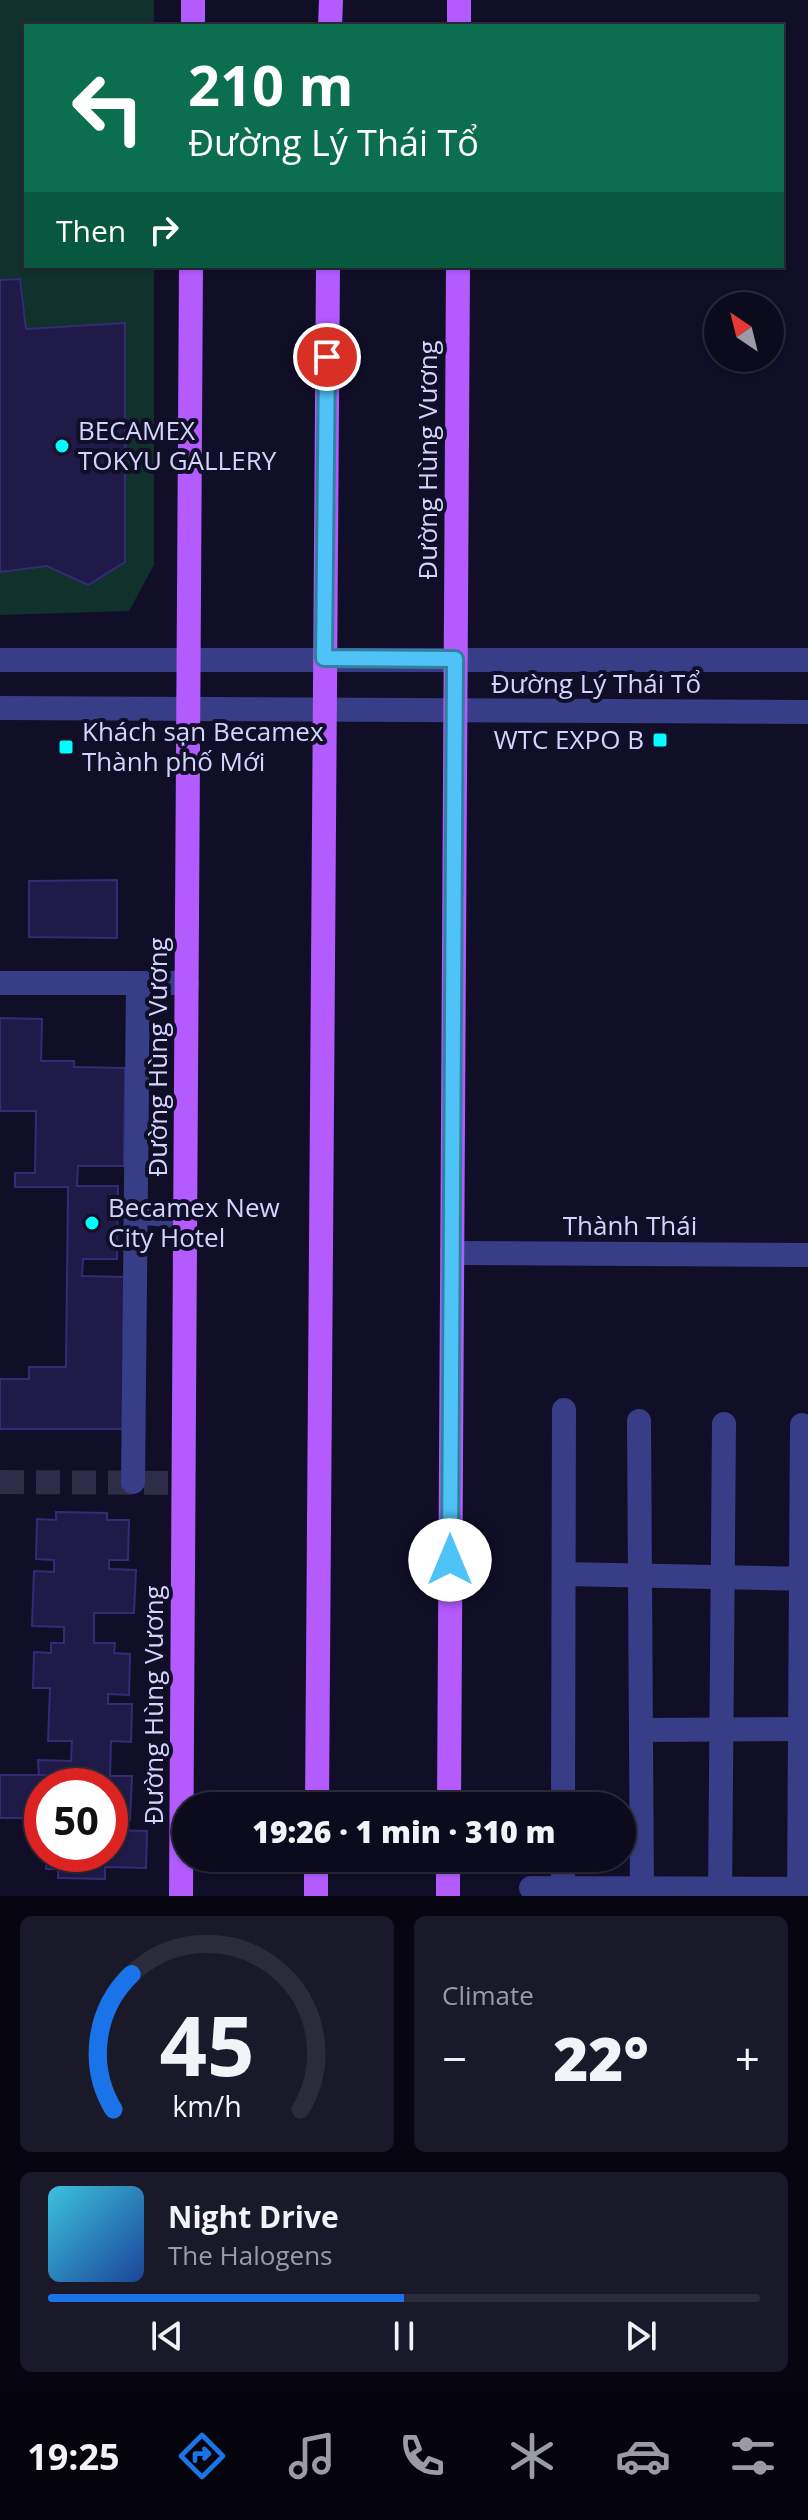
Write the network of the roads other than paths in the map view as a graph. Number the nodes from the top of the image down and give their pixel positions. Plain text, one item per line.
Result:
1 (193, 0) edge
2 (331, 0) edge
3 (459, 0) edge
4 (193, 24) edge
5 (330, 24) edge
6 (459, 24) edge
7 (191, 268) edge
8 (328, 268) edge
9 (458, 268) edge
10 (324, 658) junction
11 (455, 659) junction
12 (0, 660) edge
13 (189, 660) junction
14 (808, 660) edge
15 (0, 708) edge
16 (188, 708) junction
17 (323, 711) junction
18 (808, 712) edge
19 (455, 713) junction
20 (0, 983) edge
21 (138, 983) junction
22 (187, 983) junction
23 (136, 1212) junction
24 (185, 1217) junction
25 (452, 1253) junction
26 (808, 1255) edge
27 (564, 1410) dead end
28 (639, 1421) dead end
29 (724, 1424) dead end
30 (802, 1425) dead end
31 (133, 1482) dead end
32 (564, 1574) junction
33 (640, 1576) junction
34 (723, 1577) junction
35 (804, 1579) edge
36 (721, 1729) junction
37 (804, 1729) edge
38 (641, 1730) junction
39 (317, 1792) edge
40 (449, 1792) edge
41 (563, 1792) edge
42 (316, 1872) edge
43 (448, 1872) edge
44 (531, 1888) dead end
45 (802, 1891) edge
46 (563, 1892) edge
47 (642, 1892) edge
48 (720, 1893) edge
49 (181, 1896) edge
50 (316, 1896) edge
51 (448, 1896) edge

1 - 4 main road
2 - 5 main road
3 - 6 main road
7 - 13 main road, Đường Hùng Vương
8 - 10 main road
9 - 11 main road, Đường Hùng Vương
10 - 11 street, Đường Lý Thái Tổ
10 - 13 street, Đường Lý Thái Tổ
10 - 17 main road
11 - 14 street, Đường Lý Thái Tổ
11 - 19 main road, Đường Hùng Vương
12 - 13 street, Đường Lý Thái Tổ
13 - 16 main road, Đường Hùng Vương
15 - 16 street, Đường Lý Thái Tổ
16 - 17 street, Đường Lý Thái Tổ
16 - 22 main road, Đường Hùng Vương
17 - 19 street, Đường Lý Thái Tổ
17 - 39 main road
18 - 19 street, Đường Lý Thái Tổ
19 - 25 main road, Đường Hùng Vương
20 - 21 street
21 - 22 street
21 - 23 street
22 - 24 main road, Đường Hùng Vương
23 - 24 street
23 - 31 street
24 - 49 main road, Đường Hùng Vương
25 - 26 street, Thành Thái
25 - 40 main road, Đường Hùng Vương
27 - 32 street
28 - 33 street
29 - 34 street
30 - 35 street
32 - 33 street
32 - 41 street
33 - 34 street
33 - 38 street
34 - 35 street
34 - 36 street
35 - 37 street
36 - 37 street
36 - 38 street
36 - 48 street
37 - 45 street
38 - 47 street
42 - 50 main road
43 - 51 main road
44 - 46 street
45 - 48 street
46 - 47 street
47 - 48 street

